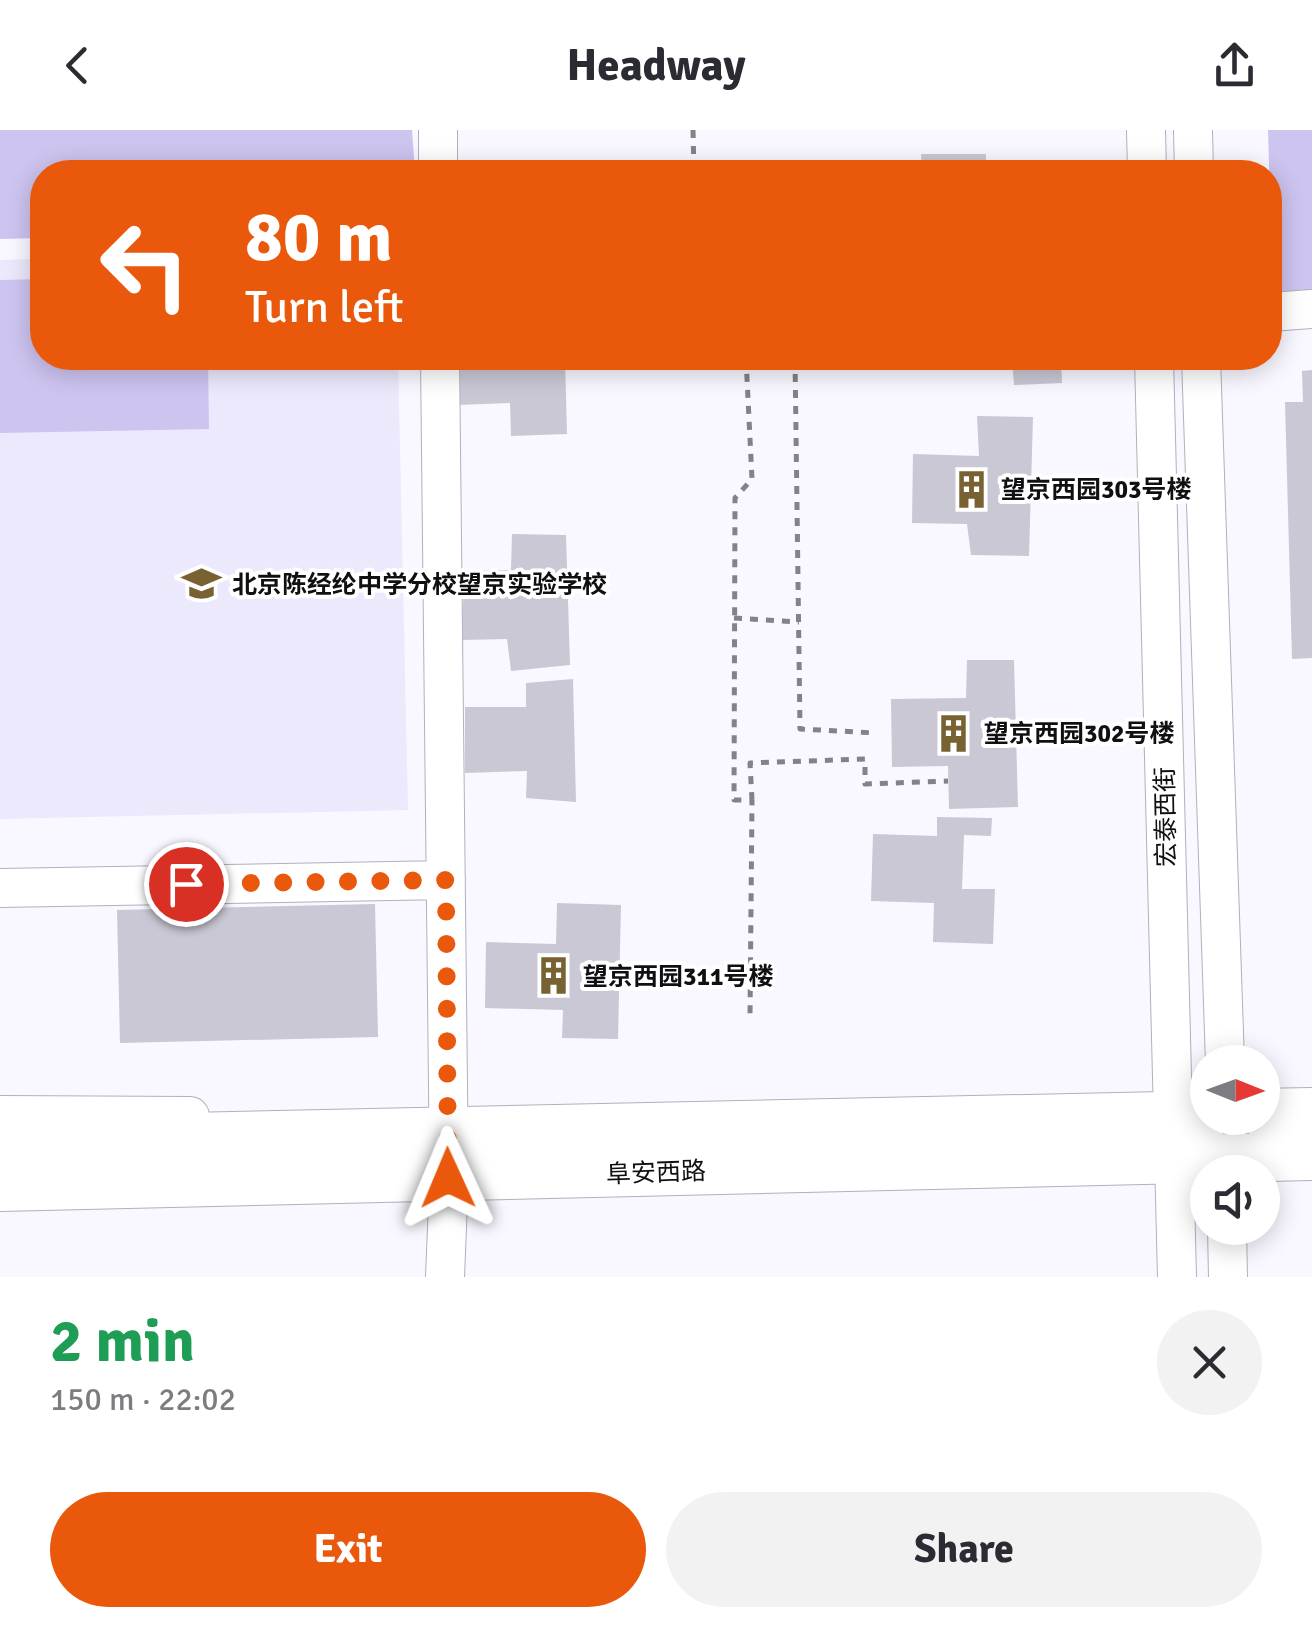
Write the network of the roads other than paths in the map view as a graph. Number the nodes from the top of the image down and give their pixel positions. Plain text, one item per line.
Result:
1 (438, 130) edge
2 (1146, 130) edge
3 (1192, 130) edge
4 (438, 160) edge
5 (1147, 160) edge
6 (1193, 160) edge
7 (1312, 310) edge
8 (1282, 311) edge
9 (440, 370) edge
10 (1155, 370) edge
11 (1202, 370) edge
12 (446, 880) junction
13 (0, 888) edge
14 (1224, 1045) edge
15 (1312, 1112) edge
16 (1280, 1113) edge
17 (0, 1115) edge
18 (1206, 1139) edge
19 (448, 1140) junction
20 (0, 1141) edge
21 (1312, 1156) edge
22 (0, 1187) edge
23 (1227, 1245) edge
24 (444, 1277) edge
25 (1176, 1277) edge
26 (1228, 1277) edge

1 - 4 street
2 - 5 street
3 - 6 street
7 - 8 street
9 - 12 street
10 - 18 street, 宏泰西街
11 - 14 street, 宏泰西街
12 - 13 street
12 - 19 street
15 - 16 main road
17 - 19 street
18 - 19 main road, 阜安西路
18 - 21 main road, 阜安西路
18 - 25 street, 宏泰西街
19 - 20 main road, 阜安西路
19 - 22 main road, 阜安西路
19 - 24 street
23 - 26 street

